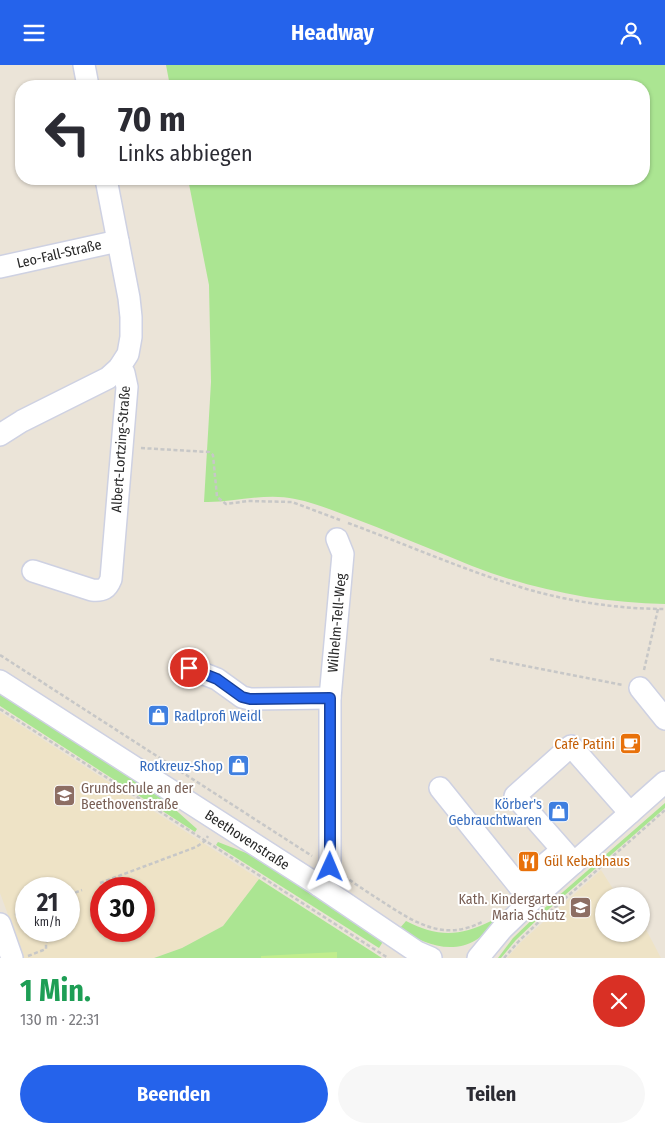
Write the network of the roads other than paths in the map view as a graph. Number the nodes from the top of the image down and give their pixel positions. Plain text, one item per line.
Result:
1 (84, 65) edge
2 (87, 80) edge
3 (107, 185) edge
4 (118, 241) junction
5 (0, 267) edge
6 (119, 367) junction
7 (0, 435) edge
8 (337, 539) dead end
9 (33, 571) dead end
10 (189, 668) dead end
11 (0, 681) edge
12 (640, 688) road end
13 (330, 698) junction
14 (665, 719) edge
15 (665, 782) edge
16 (440, 788) dead end
17 (630, 813) junction
18 (568, 857) junction
19 (318, 885) junction
20 (525, 894) junction
21 (0, 924) edge
22 (424, 956) edge
23 (12, 958) edge
24 (478, 958) edge

1 - 2 street
3 - 4 street, Albert-Lortzing-Straße
4 - 5 street, Leo-Fall-Straße
4 - 6 street, Albert-Lortzing-Straße
6 - 7 street
6 - 9 street, Albert-Lortzing-Straße
8 - 13 street, Wilhelm-Tell-Weg
10 - 13 street
11 - 19 street, Beethovenstraße
12 - 14 street
13 - 19 street, Wilhelm-Tell-Weg
15 - 17 street
16 - 20 street
17 - 18 street
17 - 18 street
18 - 20 street
19 - 22 street, Beethovenstraße
20 - 24 street
21 - 23 street

